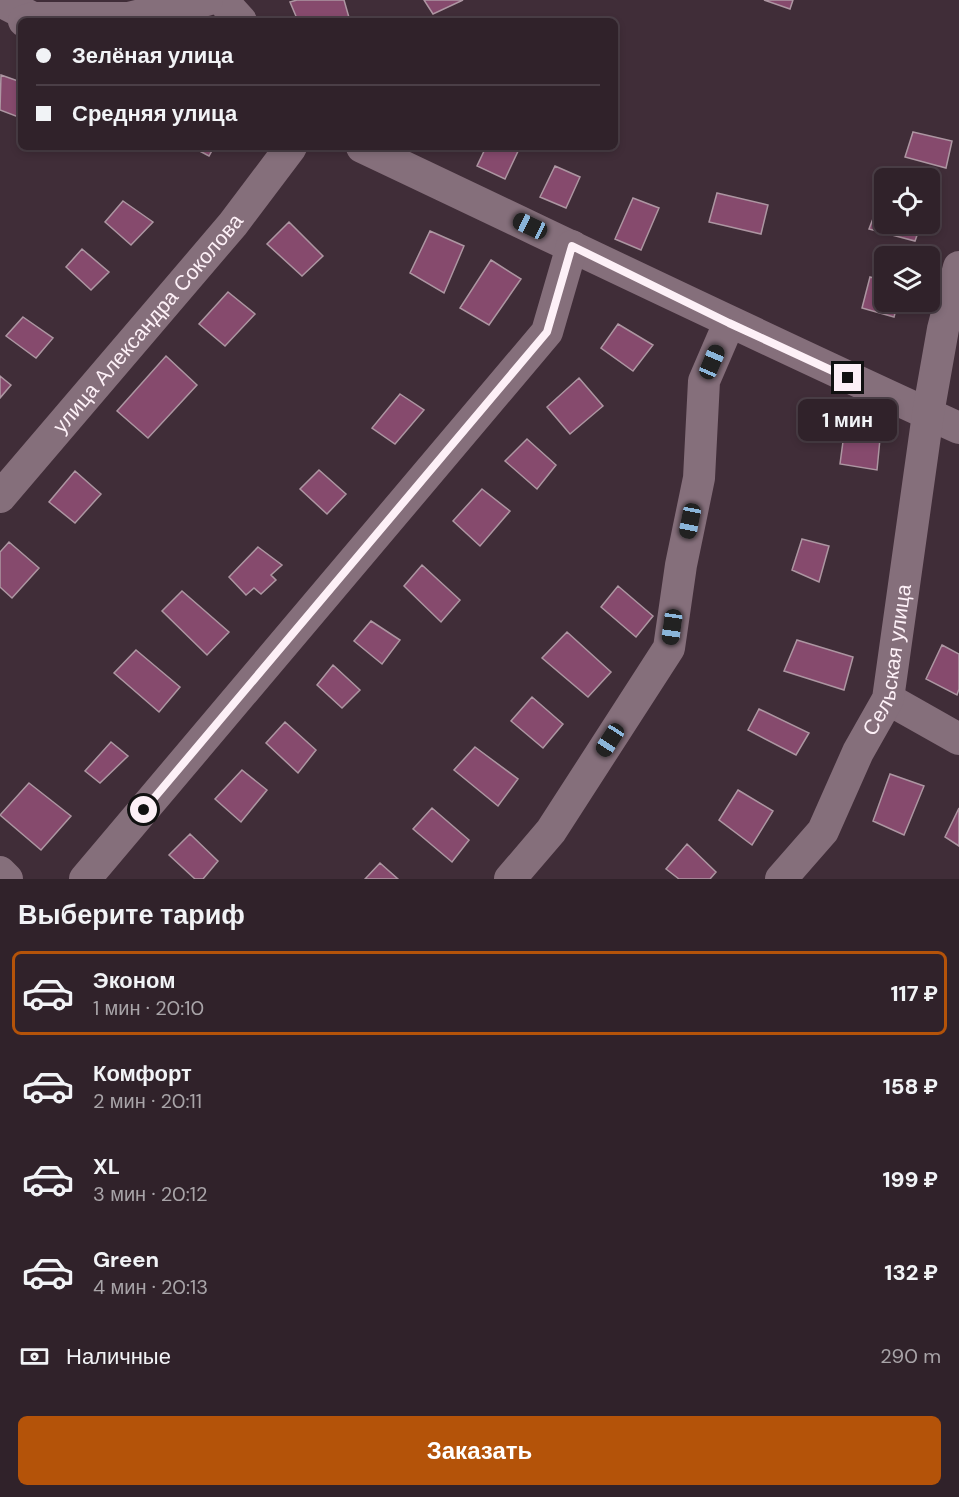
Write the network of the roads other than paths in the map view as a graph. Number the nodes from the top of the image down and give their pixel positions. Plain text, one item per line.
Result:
1 (207, 0) edge
2 (222, 0) edge
3 (0, 1) edge
4 (23, 18) edge
5 (128, 18) edge
6 (238, 18) edge
7 (18, 23) edge
8 (0, 29) edge
9 (289, 150) edge
10 (368, 150) edge
11 (572, 246) junction
12 (959, 267) edge
13 (729, 323) junction
14 (928, 414) junction
15 (959, 428) edge
16 (0, 497) edge
17 (888, 699) junction
18 (959, 739) edge
19 (0, 872) edge
20 (7, 879) edge
21 (85, 879) edge
22 (510, 879) edge
23 (781, 879) edge

1 - 5 street
2 - 6 street
3 - 4 street
7 - 8 street
9 - 16 street, улица Александра Соколова
10 - 11 street
11 - 13 street
11 - 21 street
12 - 14 street, Сельская улица
13 - 14 street
13 - 22 street
14 - 15 street
14 - 17 street, Сельская улица
17 - 18 street
17 - 23 street, Сельская улица
19 - 20 street

